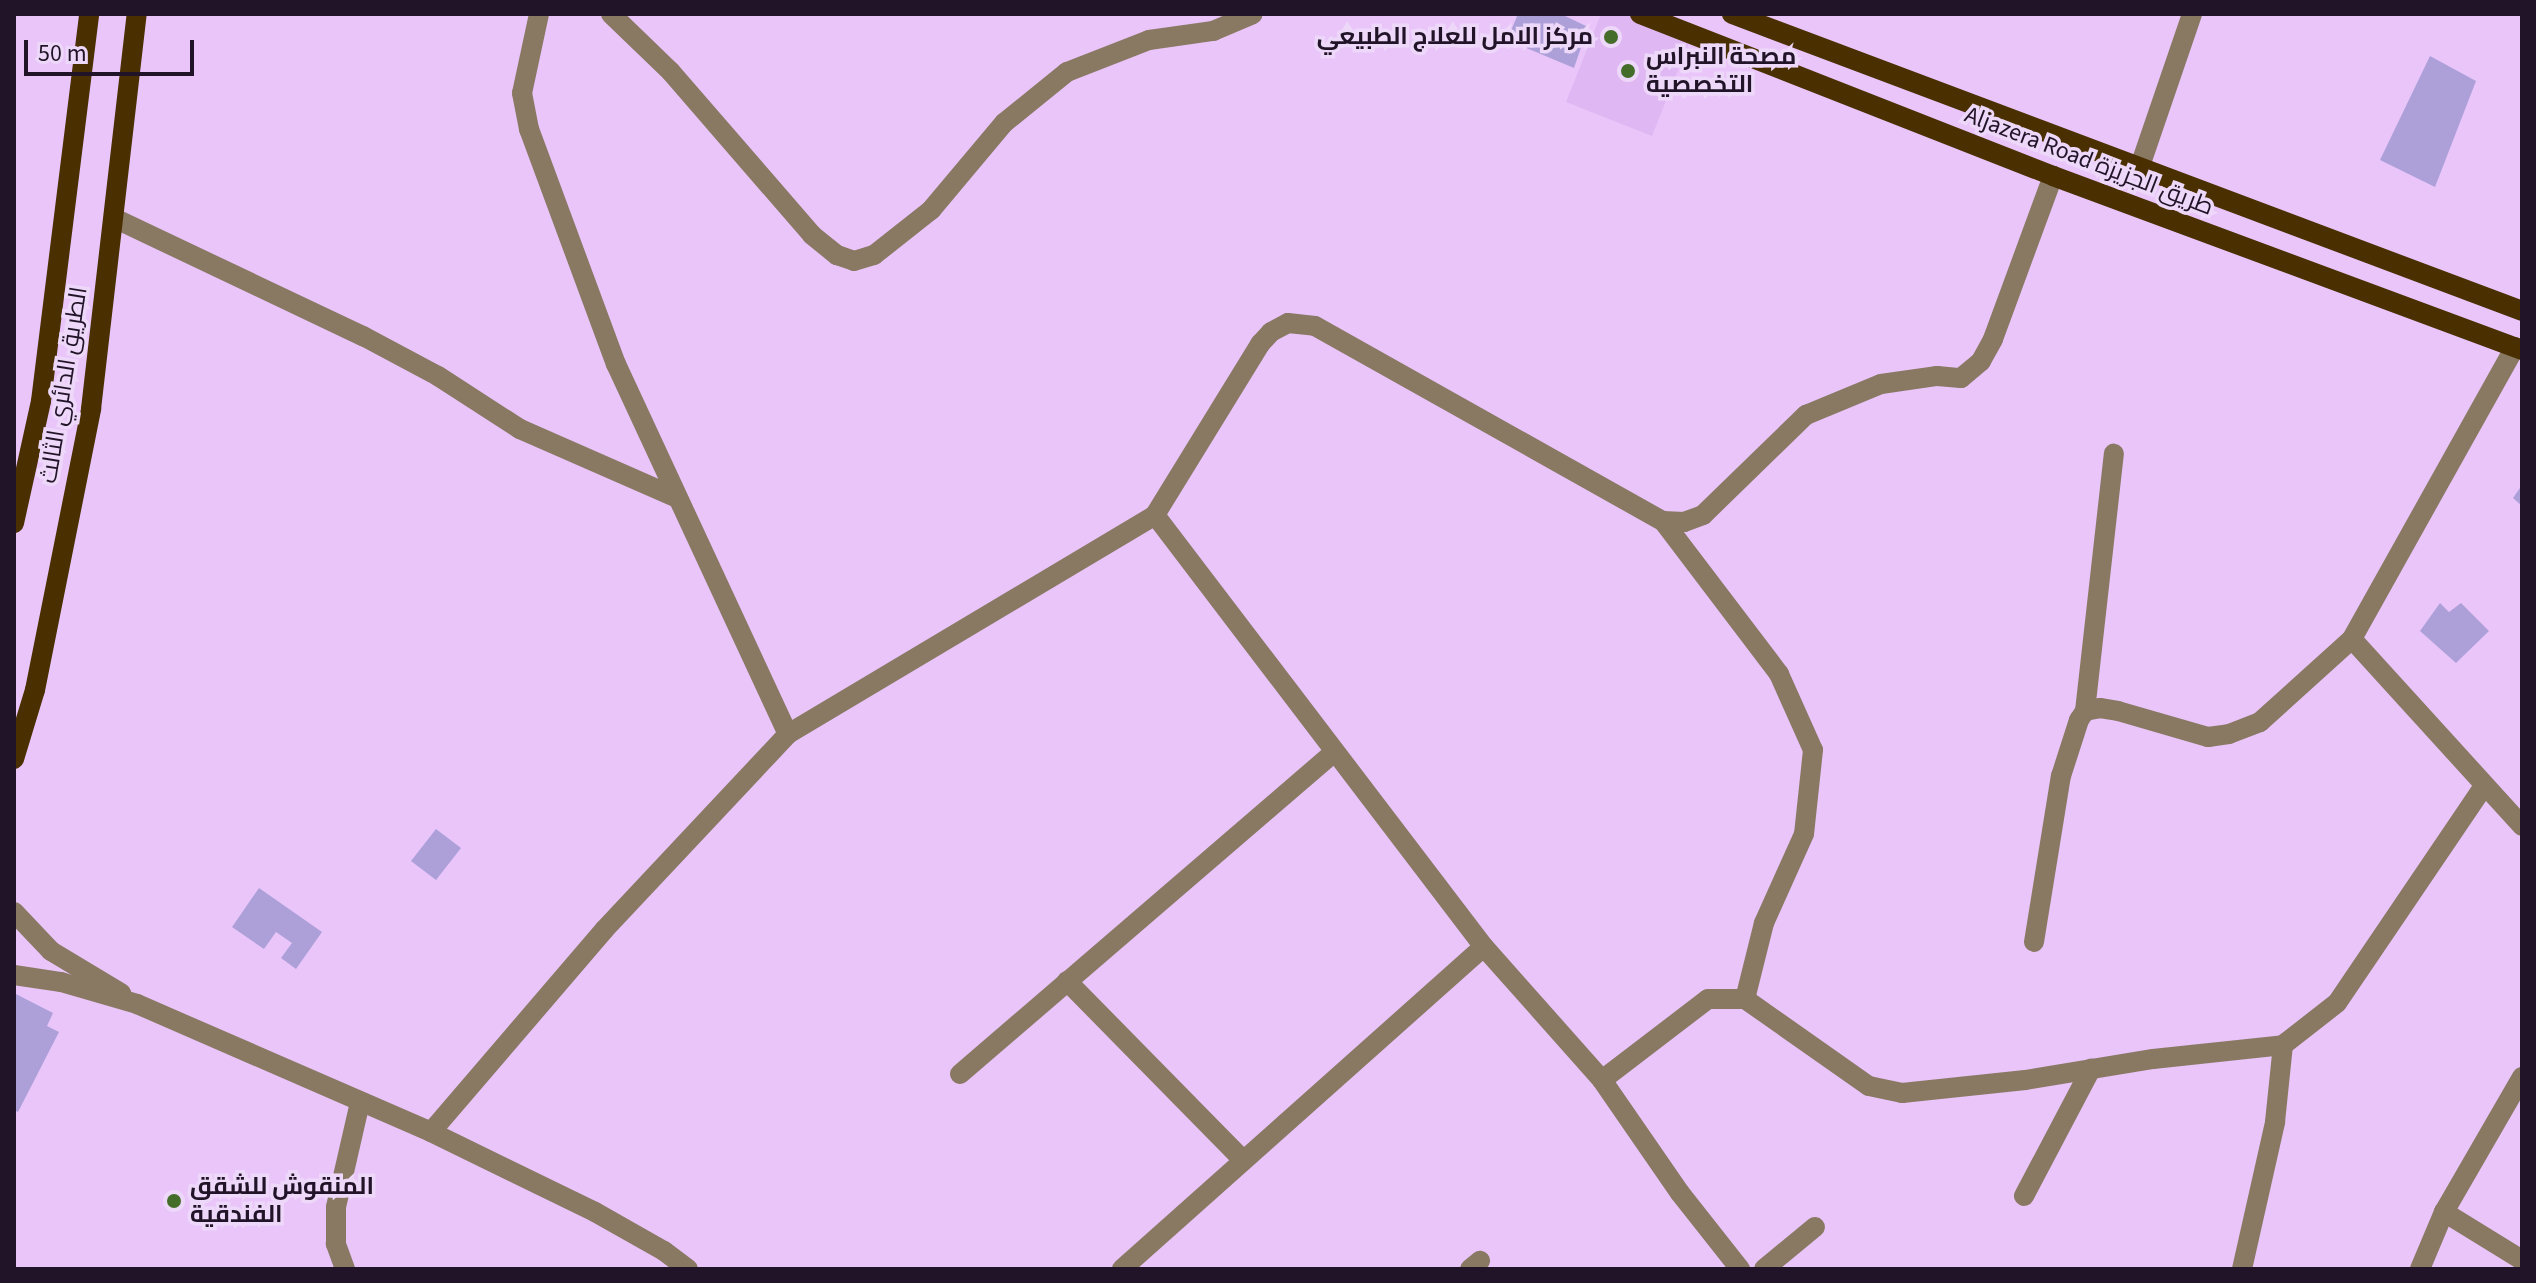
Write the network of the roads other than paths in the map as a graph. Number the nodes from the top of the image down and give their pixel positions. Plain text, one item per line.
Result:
1 (89, 14) edge
2 (137, 14) edge
3 (539, 14) edge
4 (611, 14) edge
5 (1253, 14) edge
6 (1640, 14) edge
7 (1732, 14) edge
8 (2192, 14) edge
9 (2139, 169) junction
10 (2053, 176) junction
11 (114, 218) junction
12 (2522, 311) edge
13 (2519, 349) edge
14 (2114, 454) dead end
15 (675, 497) junction
16 (1155, 515) junction
17 (1663, 521) junction
18 (14, 523) edge
19 (2352, 639) junction
20 (2085, 711) junction
21 (788, 734) junction
22 (1335, 752) junction
23 (14, 759) edge
24 (2484, 786) junction
25 (2522, 826) edge
26 (14, 912) edge
27 (2034, 942) dead end
28 (1484, 947) junction
29 (14, 975) edge
30 (1067, 981) junction
31 (1745, 999) junction
32 (137, 1004) junction
33 (2283, 1045) junction
34 (2091, 1069) junction
35 (960, 1074) dead end
36 (2522, 1077) edge
37 (1602, 1080) junction
38 (2516, 1101) edge
39 (360, 1102) junction
40 (431, 1132) junction
41 (1243, 1160) junction
42 (2024, 1196) dead end
43 (2444, 1212) junction
44 (1815, 1227) dead end
45 (2522, 1260) edge
46 (345, 1269) edge
47 (688, 1269) edge
48 (1122, 1269) edge
49 (1740, 1269) edge
50 (1764, 1269) edge
51 (2242, 1269) edge
52 (2420, 1269) edge

1 - 18 main road, الطريق الدائري الثالث
2 - 11 main road, الطريق الدائري الثالث
3 - 15 street
4 - 5 street
6 - 10 main road, Aljazera Road طريق الجزيزة
7 - 9 main road, Aljazera Road طريق الجزيزة
8 - 9 street
9 - 12 main road, Aljazera Road طريق الجزيزة
10 - 13 main road, Aljazera Road طريق الجزيزة
10 - 17 street
11 - 15 street
11 - 23 main road, الطريق الدائري الثالث
13 - 19 street
14 - 20 street
15 - 21 street
16 - 17 street
16 - 21 street
16 - 22 street
17 - 31 street
19 - 20 street
19 - 24 street
20 - 27 street
21 - 40 street
22 - 28 street
22 - 30 street
24 - 25 street
24 - 33 street
26 - 32 street
28 - 37 street
28 - 41 street
29 - 32 street
30 - 35 street
30 - 41 street
31 - 34 street
31 - 37 street
32 - 39 street
33 - 34 street
33 - 51 street
34 - 42 street
36 - 38 street
37 - 49 street
38 - 43 street
39 - 40 street
39 - 46 street
40 - 47 street
41 - 48 street
43 - 45 street
43 - 52 street
44 - 50 street

